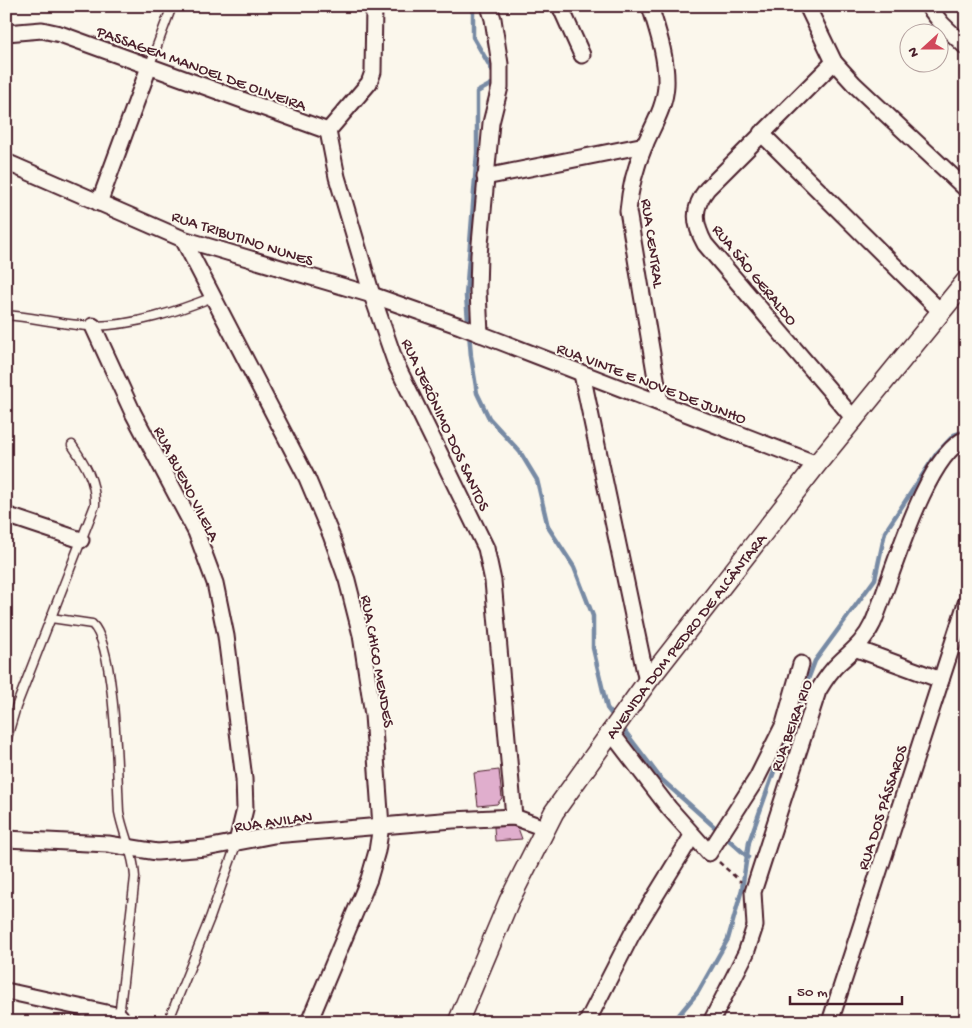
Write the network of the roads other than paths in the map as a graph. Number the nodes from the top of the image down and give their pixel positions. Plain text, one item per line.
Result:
1 (172, 6) edge
2 (374, 6) edge
3 (489, 6) edge
4 (560, 6) edge
5 (650, 6) edge
6 (807, 6) edge
7 (931, 8) edge
8 (6, 33) edge
9 (966, 46) edge
10 (582, 55) dead end
11 (834, 62) junction
12 (149, 67) junction
13 (328, 131) junction
14 (762, 133) junction
15 (645, 145) junction
16 (6, 162) edge
17 (485, 177) junction
18 (966, 189) edge
19 (99, 203) junction
20 (184, 240) junction
21 (966, 281) edge
22 (372, 296) junction
23 (213, 297) junction
24 (940, 311) junction
25 (6, 315) edge
26 (93, 326) junction
27 (478, 333) junction
28 (582, 374) junction
29 (660, 402) junction
30 (854, 420) junction
31 (966, 439) edge
32 (72, 445) dead end
33 (817, 464) junction
34 (6, 515) edge
35 (81, 540) junction
36 (966, 603) edge
37 (51, 618) junction
38 (857, 649) junction
39 (801, 664) dead end
40 (941, 680) junction
41 (647, 682) junction
42 (613, 728) junction
43 (6, 740) edge
44 (514, 817) junction
45 (381, 826) junction
46 (544, 828) junction
47 (692, 836) junction
48 (6, 839) edge
49 (237, 842) junction
50 (129, 847) junction
51 (6, 991) edge
52 (119, 1019) edge
53 (168, 1022) edge
54 (308, 1022) edge
55 (458, 1022) edge
56 (587, 1022) edge
57 (711, 1022) edge
58 (830, 1022) edge

1 - 12 lane
2 - 13 street
3 - 17 street
4 - 10 street
5 - 15 street, RUA CENTRAL
6 - 11 street
7 - 9 street
8 - 12 street, PASSAGEM MANOEL DE OLIVEIRA
11 - 14 street, RUA SÃO GERALDO
11 - 18 street
12 - 13 street, PASSAGEM MANOEL DE OLIVEIRA
12 - 19 street
13 - 22 street, RUA JERÔNIMO DOS SANTOS
14 - 24 street
14 - 30 street, RUA SÃO GERALDO
15 - 17 street
15 - 29 street, RUA CENTRAL
16 - 19 street, RUA TRIBUTINO NUNES
17 - 27 street
19 - 20 street, RUA TRIBUTINO NUNES
20 - 22 street, RUA TRIBUTINO NUNES
20 - 23 street, RUA CHICO MENDES
21 - 24 street, AVENIDA DOM PEDRO DE ALCÂNTARA
22 - 27 street, RUA TRIBUTINO NUNES
22 - 44 street, RUA JERÔNIMO DOS SANTOS
23 - 26 lane
23 - 45 street, RUA CHICO MENDES
24 - 30 street, AVENIDA DOM PEDRO DE ALCÂNTARA
25 - 26 lane
26 - 49 street, RUA BUENO VILELA
27 - 28 street, RUA VINTE E NOVE DE JUNHO
28 - 29 street, RUA VINTE E NOVE DE JUNHO
28 - 41 street
29 - 33 street, RUA VINTE E NOVE DE JUNHO
30 - 33 street, AVENIDA DOM PEDRO DE ALCÂNTARA
31 - 38 street, RUA BEIRA RIO
32 - 35 lane
33 - 41 street, AVENIDA DOM PEDRO DE ALCÂNTARA
34 - 35 street
35 - 37 lane
36 - 40 street, RUA DOS PÁSSAROS
37 - 43 lane
37 - 50 lane
38 - 40 street
38 - 57 street, RUA BEIRA RIO
39 - 47 street
40 - 58 street, RUA DOS PÁSSAROS
41 - 42 street, AVENIDA DOM PEDRO DE ALCÂNTARA
42 - 46 street, AVENIDA DOM PEDRO DE ALCÂNTARA
42 - 47 street
44 - 45 street, RUA AVILAN
44 - 46 street, RUA AVILAN
45 - 49 street, RUA AVILAN
45 - 54 street, RUA CHICO MENDES
46 - 55 street, AVENIDA DOM PEDRO DE ALCÂNTARA
47 - 56 street
48 - 50 street, RUA AVILAN
49 - 50 street, RUA AVILAN
49 - 53 lane
50 - 52 lane
51 - 52 street

